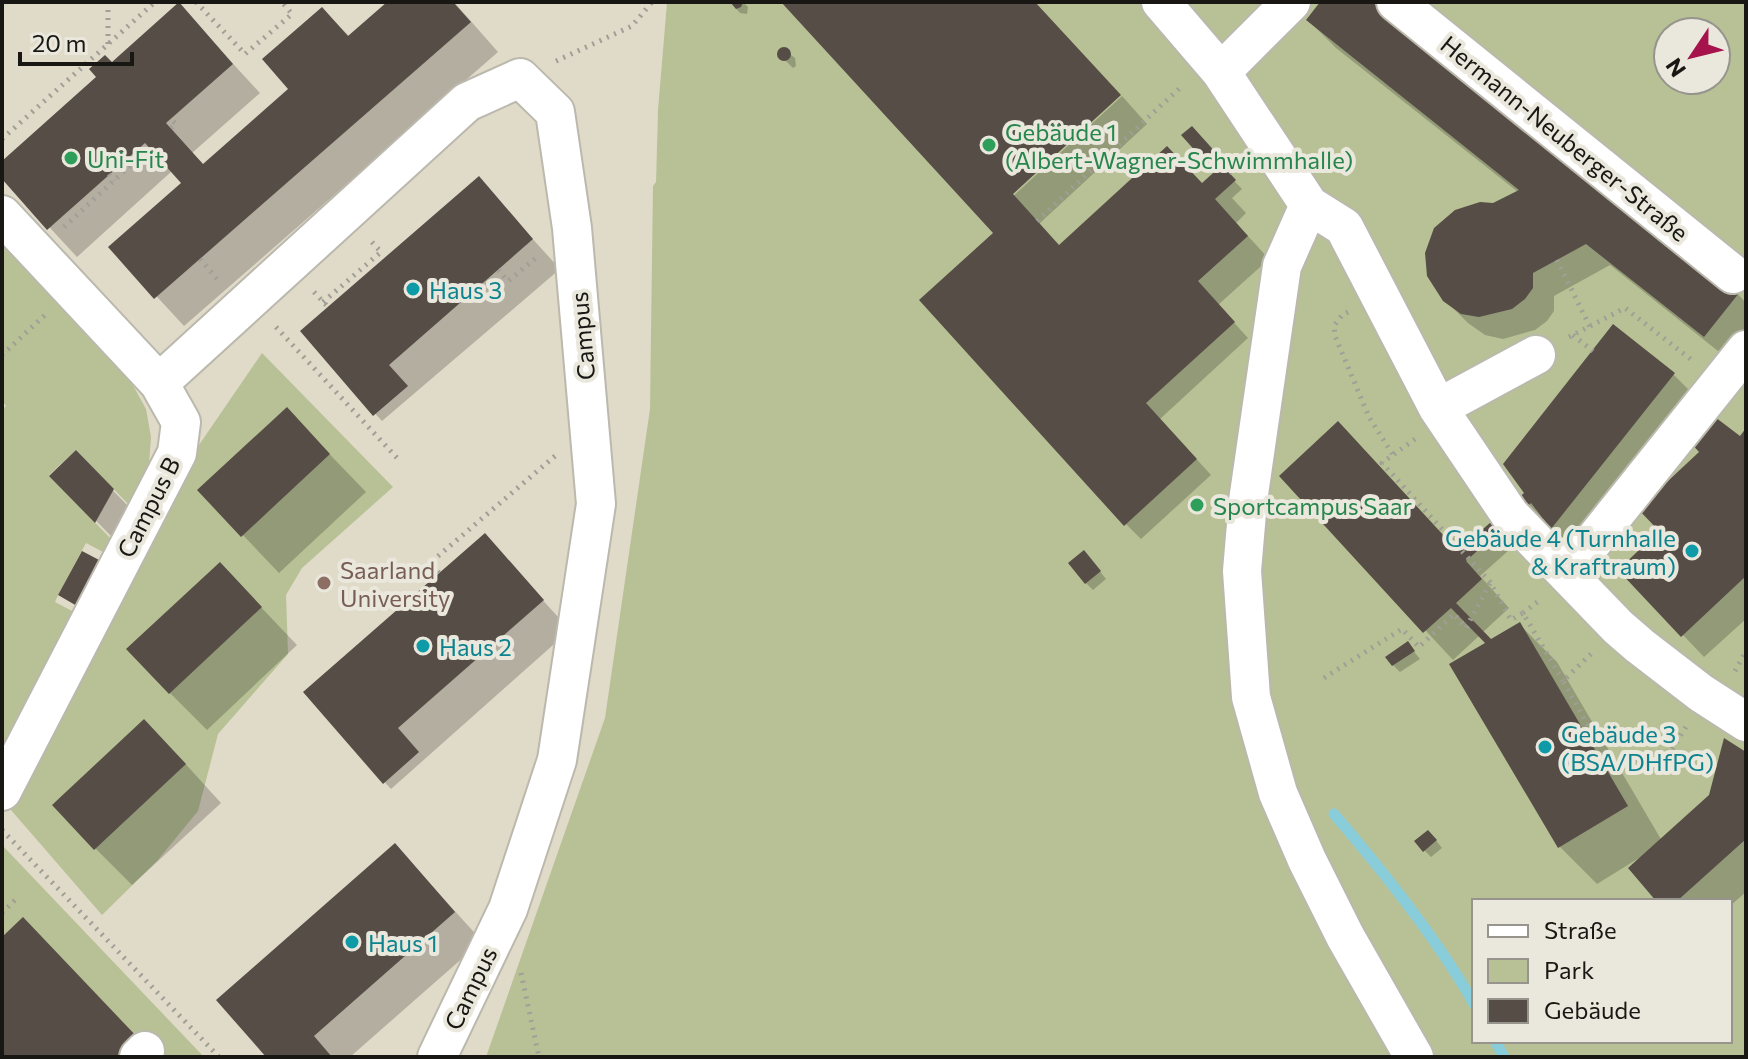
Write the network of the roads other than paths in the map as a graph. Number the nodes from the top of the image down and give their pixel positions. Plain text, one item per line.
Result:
1 (1161, 2) edge
2 (1291, 2) edge
3 (1396, 2) edge
4 (1216, 66) junction
5 (1309, 205) junction
6 (2, 215) edge
7 (1733, 274) dead end
8 (1550, 348) road end
9 (1746, 350) edge
10 (159, 383) junction
11 (1438, 408) junction
12 (1567, 574) junction
13 (1746, 722) edge
14 (2, 791) edge
15 (437, 1057) edge
16 (1414, 1057) edge

1 - 4 street
2 - 4 street
3 - 7 street, Hermann-Neuberger-Straße
4 - 5 street
5 - 11 street
5 - 16 street
6 - 10 street, Campus B
8 - 11 street
9 - 12 street
10 - 14 street, Campus B
10 - 15 street, Campus
11 - 12 street
12 - 13 street

